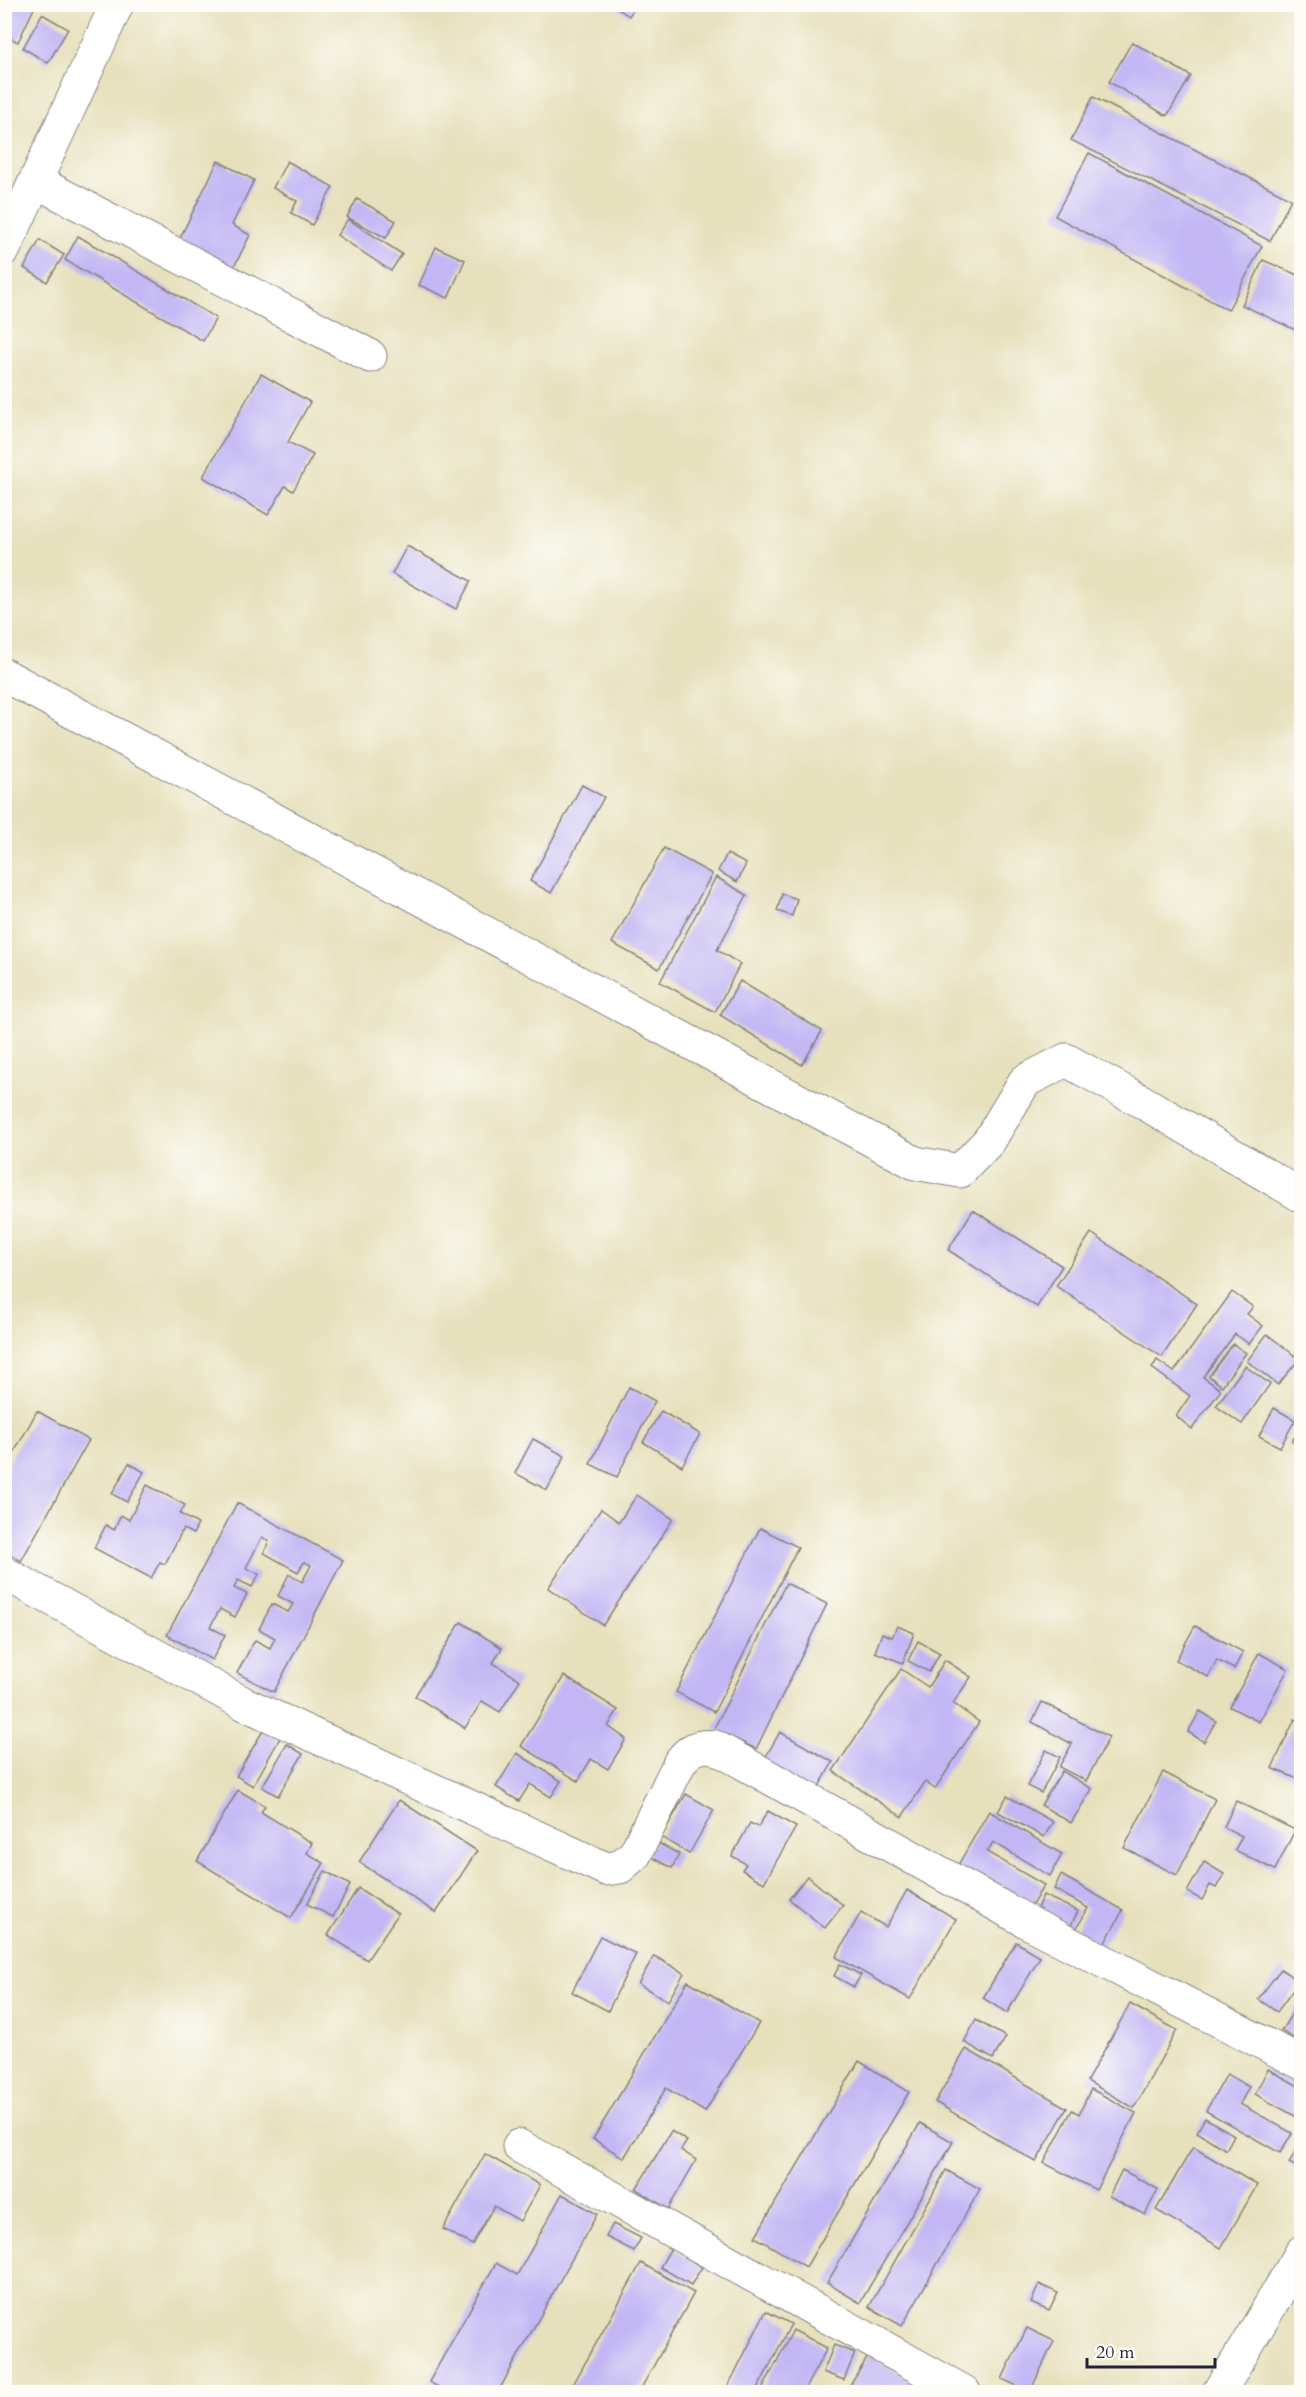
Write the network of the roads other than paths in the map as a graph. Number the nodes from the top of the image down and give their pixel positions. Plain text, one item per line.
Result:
1 (117, 4) edge
2 (37, 182) junction
3 (4, 249) edge
4 (370, 356) dead end
5 (4, 675) edge
6 (1302, 1196) edge
7 (4, 1573) edge
8 (1302, 2063) edge
9 (519, 2146) dead end
10 (1302, 2252) edge
11 (1291, 2296) edge
12 (964, 2392) edge
13 (1219, 2392) edge

1 - 2 street
2 - 3 street
2 - 4 street
5 - 6 street
7 - 8 street
9 - 12 street
10 - 11 street
11 - 13 street

